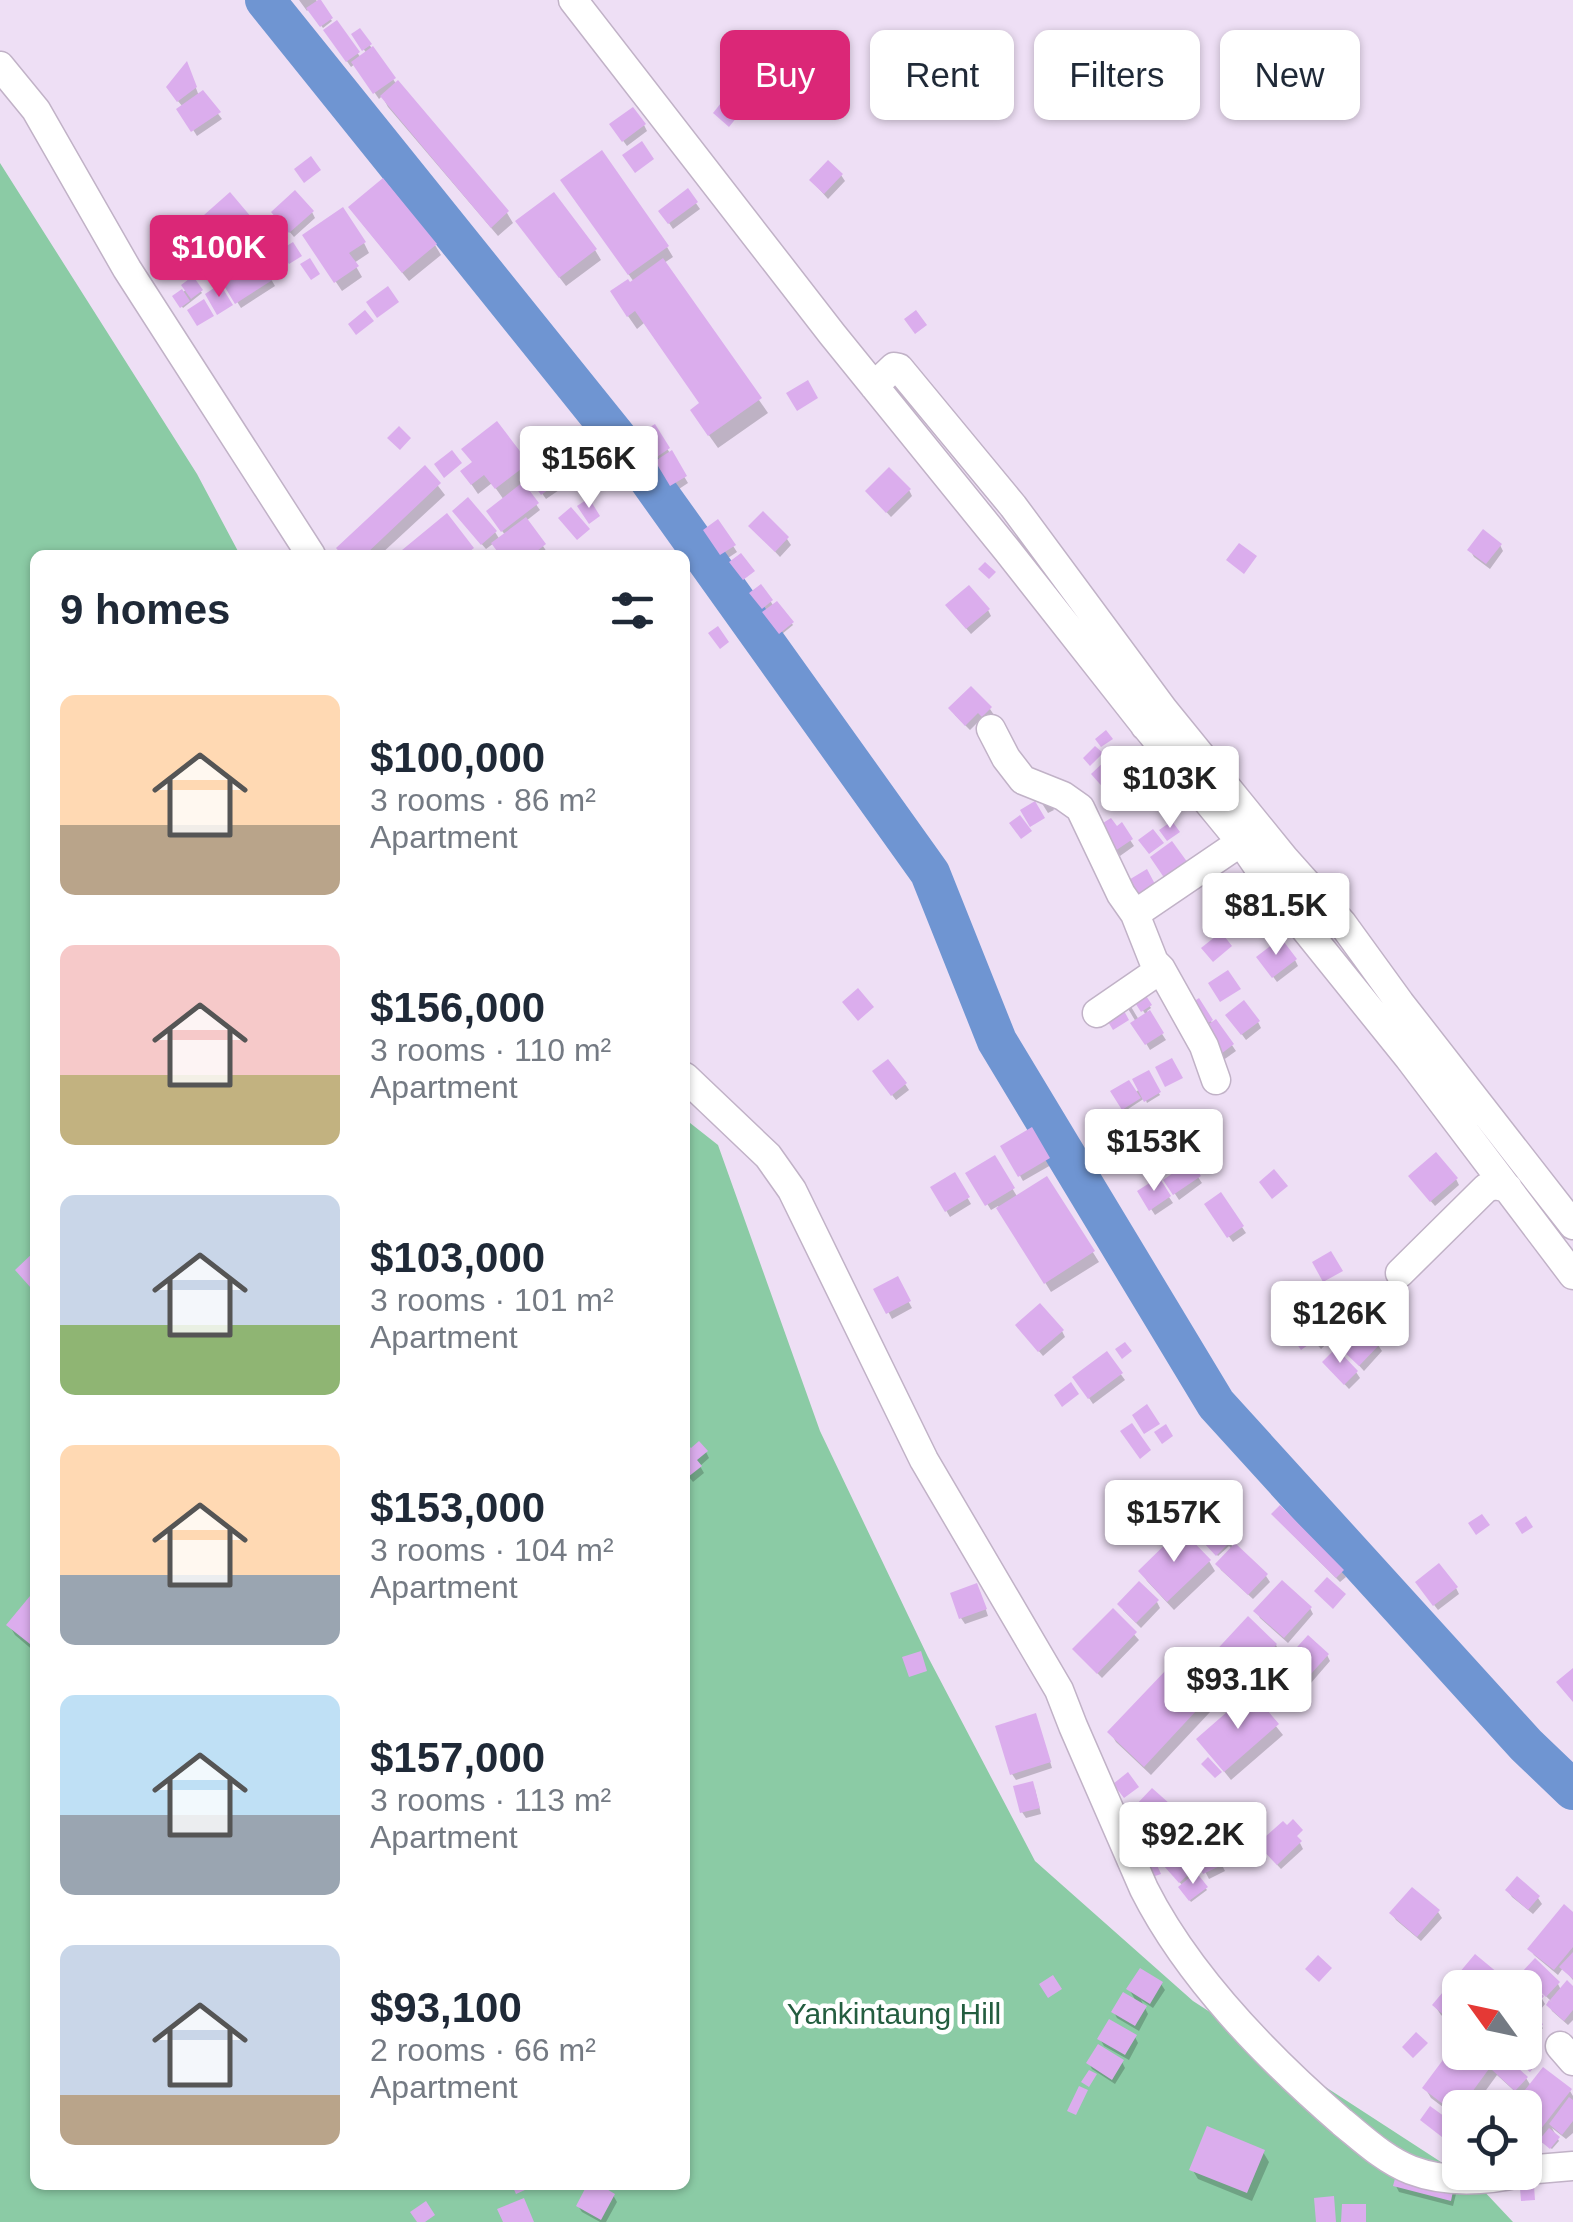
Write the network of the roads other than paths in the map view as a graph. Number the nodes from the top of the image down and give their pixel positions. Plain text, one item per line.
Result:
1 (573, 0) edge
2 (0, 66) edge
3 (308, 550) edge
4 (1154, 718) junction
5 (991, 729) dead end
6 (1241, 842) junction
7 (1274, 867) junction
8 (1135, 914) junction
9 (1161, 969) junction
10 (1096, 1013) dead end
11 (1216, 1080) dead end
12 (690, 1082) edge
13 (1508, 1188) junction
14 (1573, 1225) edge
15 (1400, 1273) dead end
16 (1573, 1275) edge
17 (1573, 2166) edge
18 (1542, 2169) edge
19 (1442, 2177) edge

1 - 4 street
2 - 3 street
4 - 6 street
4 - 7 street
5 - 8 street
6 - 7 street
6 - 8 street
7 - 13 street
7 - 14 street
8 - 9 street
9 - 10 street
9 - 11 street
12 - 19 street
13 - 15 street
13 - 16 street
17 - 18 street

